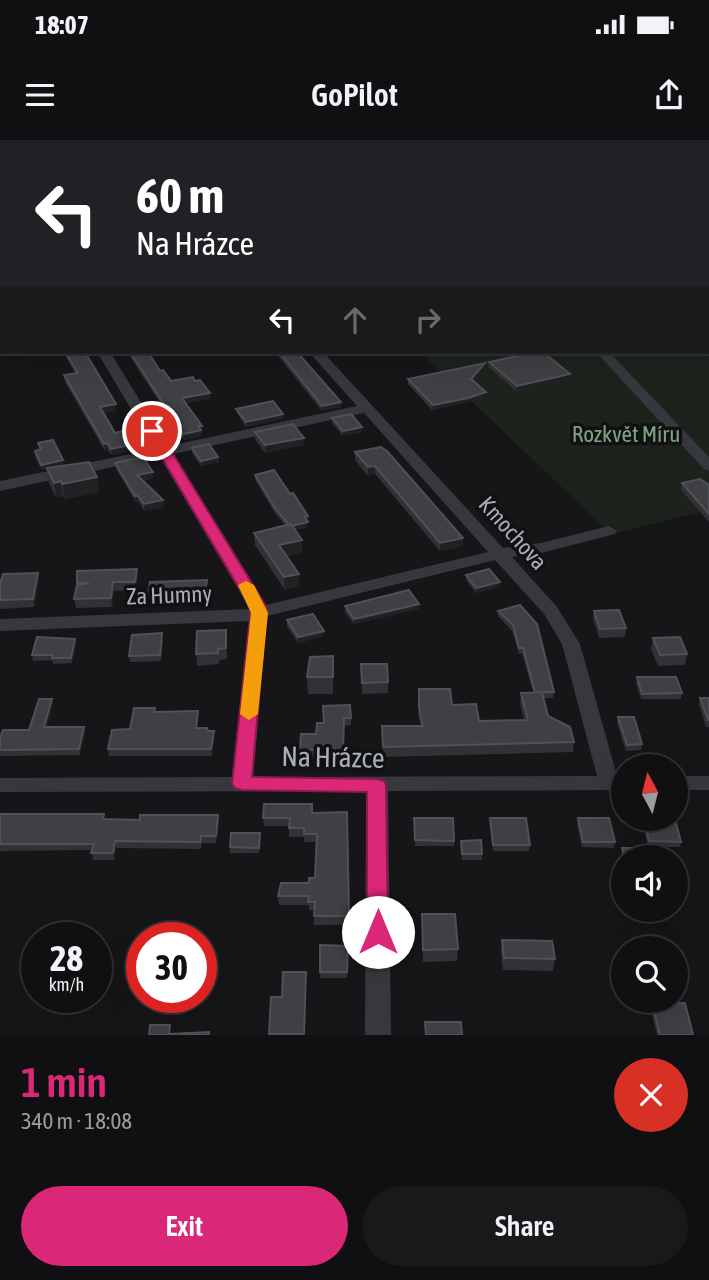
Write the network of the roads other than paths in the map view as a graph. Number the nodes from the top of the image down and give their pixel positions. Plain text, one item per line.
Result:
1 (105, 354) edge
2 (318, 354) edge
3 (604, 354) edge
4 (367, 408) junction
5 (164, 451) junction
6 (709, 466) edge
7 (0, 486) edge
8 (609, 531) dead end
9 (499, 554) junction
10 (260, 613) junction
11 (0, 625) edge
12 (611, 768) edge
13 (611, 783) edge
14 (688, 783) edge
15 (709, 783) edge
16 (242, 784) junction
17 (0, 785) edge
18 (377, 785) junction
19 (378, 1035) edge

1 - 5 street
2 - 4 street, Kmochova
3 - 6 street
4 - 5 street
4 - 9 street, Kmochova
5 - 7 street
5 - 10 street
8 - 9 street, Za Humny
9 - 10 street, Za Humny
9 - 12 street, Kmochova
10 - 11 street, Za Humny
10 - 16 street
13 - 18 street, Na Hrázce
14 - 15 street
16 - 17 street, Na Hrázce
16 - 18 street, Na Hrázce
18 - 19 street

